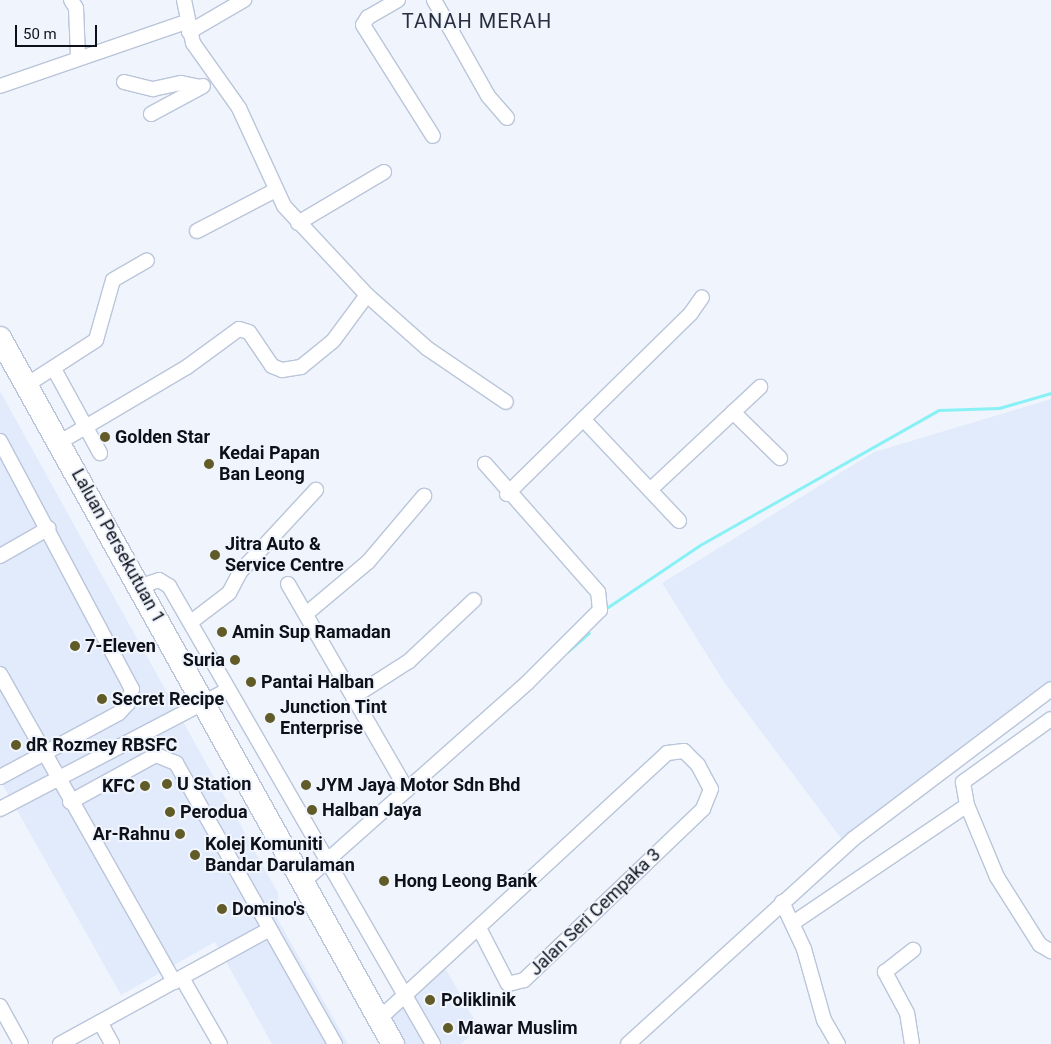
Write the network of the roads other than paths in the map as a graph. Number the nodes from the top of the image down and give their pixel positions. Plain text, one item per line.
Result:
1 (71, 0) edge
2 (184, 0) edge
3 (244, 0) edge
4 (398, 0) edge
5 (434, 0) edge
6 (188, 27) junction
7 (78, 56) junction
8 (218, 78) junction
9 (124, 82) dead end
10 (0, 86) edge
11 (200, 87) junction
12 (151, 114) dead end
13 (507, 118) dead end
14 (434, 136) dead end
15 (384, 172) dead end
16 (274, 190) junction
17 (298, 223) junction
18 (197, 231) dead end
19 (147, 260) dead end
20 (367, 295) junction
21 (702, 297) dead end
22 (0, 338) edge
23 (0, 366) edge
24 (54, 369) junction
25 (28, 384) junction
26 (760, 387) dead end
27 (506, 402) dead end
28 (733, 412) junction
29 (583, 419) junction
30 (86, 427) junction
31 (0, 441) edge
32 (60, 442) junction
33 (100, 453) dead end
34 (780, 458) dead end
35 (485, 464) dead end
36 (316, 490) dead end
37 (650, 490) junction
38 (507, 494) junction
39 (424, 496) dead end
40 (679, 521) dead end
41 (49, 528) junction
42 (0, 556) edge
43 (288, 584) dead end
44 (141, 586) junction
45 (474, 600) dead end
46 (306, 614) junction
47 (191, 622) junction
48 (0, 674) edge
49 (1051, 689) edge
50 (228, 690) junction
51 (353, 697) junction
52 (198, 703) junction
53 (1051, 719) edge
54 (44, 754) junction
55 (0, 776) edge
56 (58, 780) junction
57 (407, 790) junction
58 (70, 802) junction
59 (967, 805) junction
60 (0, 809) edge
61 (326, 861) junction
62 (303, 882) junction
63 (782, 902) junction
64 (793, 923) junction
65 (479, 928) junction
66 (270, 929) junction
67 (912, 950) dead end
68 (1051, 951) edge
69 (178, 980) junction
70 (405, 995) junction
71 (0, 1006) edge
72 (379, 1019) junction
73 (100, 1022) junction
74 (21, 1044) edge
75 (60, 1044) edge
76 (112, 1044) edge
77 (220, 1044) edge
78 (335, 1044) edge
79 (375, 1044) edge
80 (393, 1044) edge
81 (433, 1044) edge
82 (628, 1044) edge
83 (838, 1044) edge
84 (912, 1044) edge

1 - 7 street
2 - 6 street
3 - 6 street
4 - 14 street
5 - 13 street
6 - 7 street
6 - 8 street
7 - 10 street
8 - 11 street
8 - 16 street
9 - 11 street
11 - 12 street
15 - 17 street
16 - 17 street
16 - 18 street
17 - 20 street
19 - 24 street
20 - 27 street
20 - 30 street
21 - 29 street
22 - 25 highway, Laluan Persekutuan 1
23 - 52 highway, Laluan Persekutuan 1
24 - 25 street
24 - 30 street
25 - 32 highway, Laluan Persekutuan 1
26 - 28 street
28 - 34 street
28 - 37 street
29 - 37 street
29 - 38 street
30 - 32 street
30 - 33 street
31 - 41 street
32 - 44 highway, Laluan Persekutuan 1
35 - 38 street
36 - 47 street
37 - 40 street
38 - 57 street
39 - 46 street
41 - 42 street
41 - 54 street
43 - 46 street
44 - 47 street
44 - 52 highway, Laluan Persekutuan 1
45 - 51 street
46 - 51 street
47 - 50 street
48 - 54 street
49 - 63 street
50 - 52 street
50 - 61 street
51 - 57 street
52 - 56 street
52 - 62 highway, Laluan Persekutuan 1
52 - 79 highway, Laluan Persekutuan 1
53 - 59 street
54 - 55 street
54 - 56 street
56 - 58 street
56 - 60 street
57 - 61 street
58 - 66 street
58 - 69 street
59 - 64 street
59 - 68 street
61 - 62 street
61 - 70 street
62 - 72 highway, Laluan Persekutuan 1
63 - 64 street
63 - 82 street
64 - 83 street
65 - 65 street, Jalan Seri Cempaka 3
65 - 70 street
66 - 69 street
66 - 78 street
67 - 84 street
69 - 73 street
69 - 77 street
70 - 72 street
70 - 81 street
71 - 74 street
72 - 80 highway, Laluan Persekutuan 1
73 - 75 street
73 - 76 street

